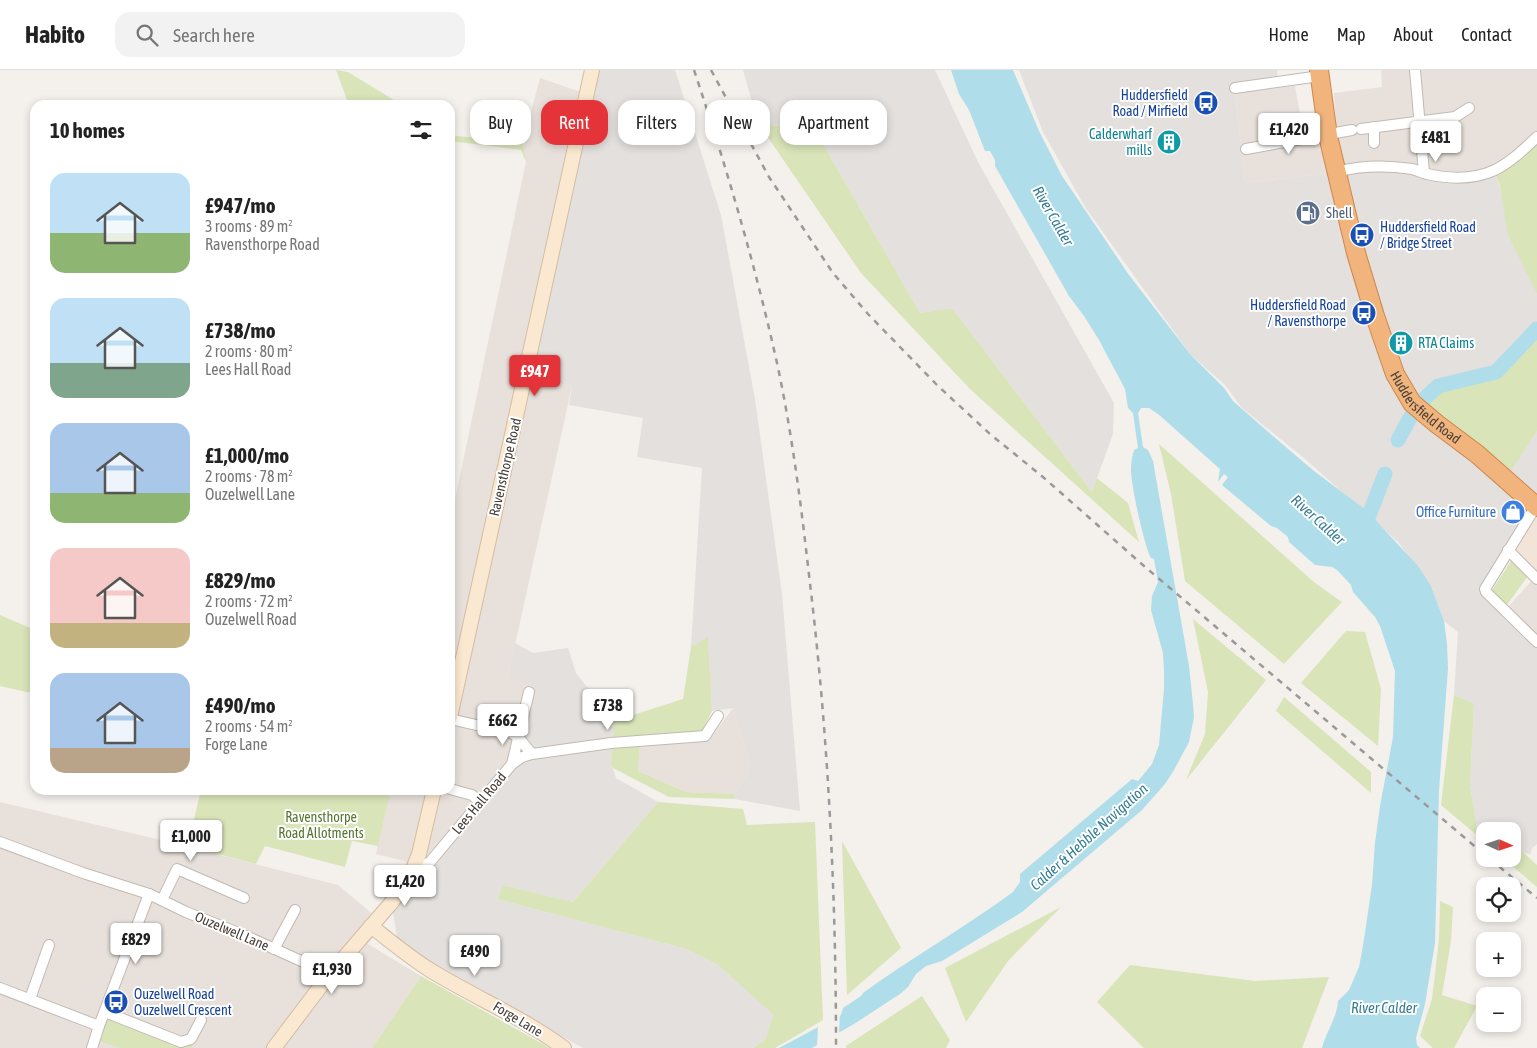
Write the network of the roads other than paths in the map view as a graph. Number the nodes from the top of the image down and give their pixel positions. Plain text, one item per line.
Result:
1 (592, 70) edge
2 (1415, 70) edge
3 (1320, 73) edge
4 (1235, 88) dead end
5 (1469, 108) dead end
6 (1421, 121) junction
7 (1374, 127) junction
8 (1328, 136) junction
9 (1537, 137) edge
10 (1374, 143) dead end
11 (1246, 149) dead end
12 (1336, 172) junction
13 (1424, 173) junction
14 (1537, 506) edge
15 (1508, 550) junction
16 (1537, 579) edge
17 (1537, 642) edge
18 (529, 692) dead end
19 (455, 695) edge
20 (718, 716) dead end
21 (455, 719) edge
22 (518, 737) junction
23 (532, 754) junction
24 (512, 764) junction
25 (455, 790) edge
26 (433, 795) edge
27 (480, 802) junction
28 (0, 842) edge
29 (413, 868) junction
30 (149, 894) junction
31 (244, 898) dead end
32 (162, 900) junction
33 (295, 910) dead end
34 (370, 926) junction
35 (49, 944) dead end
36 (274, 949) junction
37 (330, 974) junction
38 (0, 988) edge
39 (30, 999) junction
40 (105, 1012) junction
41 (201, 1020) dead end
42 (99, 1026) junction
43 (92, 1048) edge
44 (274, 1048) edge
45 (564, 1048) edge

1 - 19 street, Ravensthorpe Road
2 - 6 street
3 - 4 street
3 - 8 highway, Huddersfield Road
5 - 6 street
6 - 7 street
6 - 13 street
7 - 8 street
7 - 10 street
8 - 11 street
8 - 12 highway, Huddersfield Road
9 - 13 street
12 - 13 street
12 - 14 highway, Huddersfield Road
14 - 15 street
15 - 16 street
15 - 17 street
18 - 22 street, Lees Hall Road
20 - 23 street, Lees Hall Road
21 - 22 street
22 - 23 street
22 - 24 street, Lees Hall Road
23 - 24 street, Lees Hall Road
24 - 27 street, Lees Hall Road
25 - 27 street
26 - 29 street
27 - 29 street, Lees Hall Road
28 - 30 street, Ouzelwell Lane
29 - 34 street
30 - 32 street, Ouzelwell Lane
30 - 40 street
31 - 32 street
32 - 36 street, Ouzelwell Lane
33 - 36 street
34 - 37 street
34 - 45 street, Forge Lane
35 - 39 street
36 - 37 street, Ouzelwell Lane
37 - 44 street
38 - 39 street
39 - 42 street
40 - 41 street
40 - 42 street
42 - 43 street

